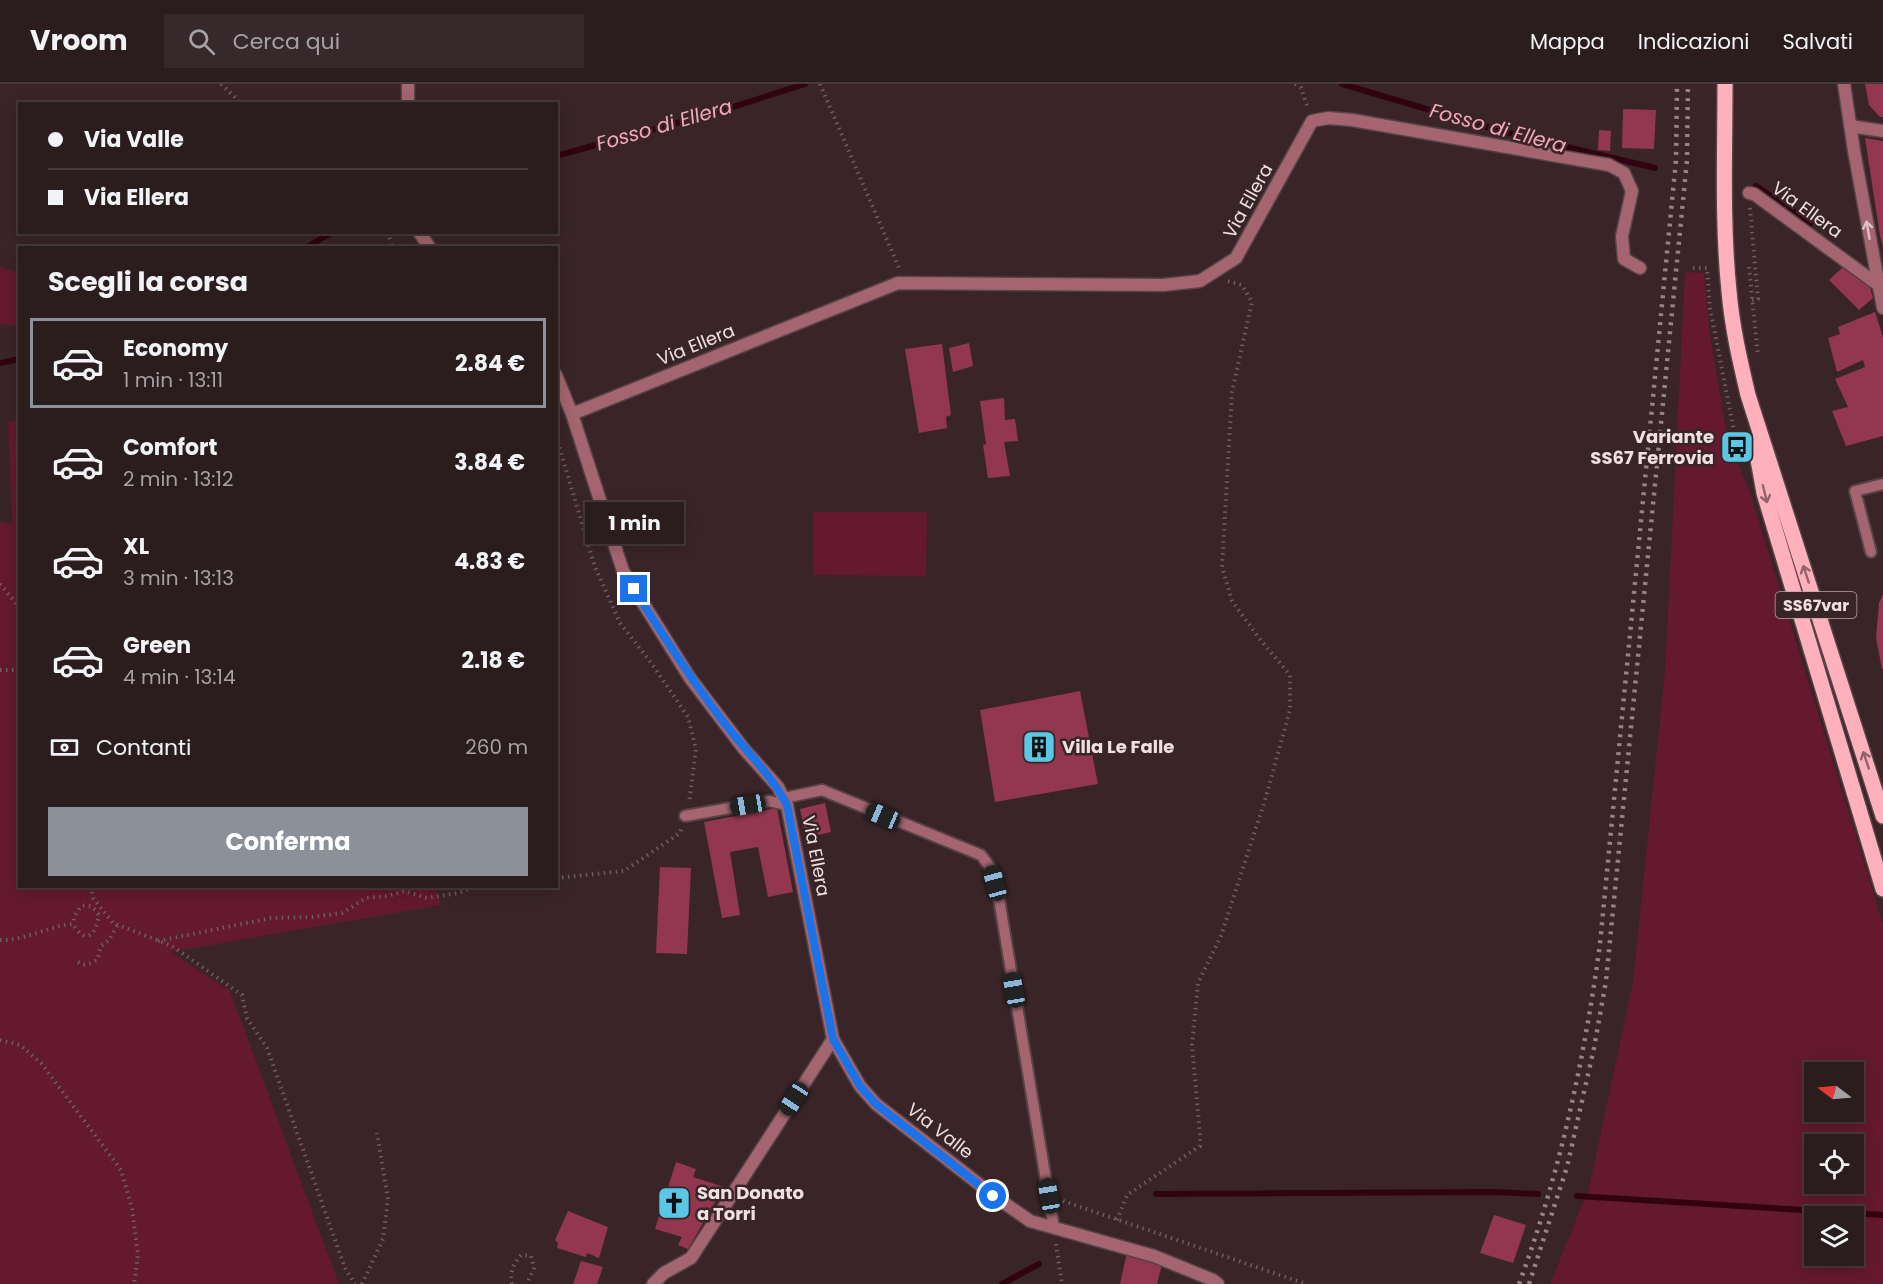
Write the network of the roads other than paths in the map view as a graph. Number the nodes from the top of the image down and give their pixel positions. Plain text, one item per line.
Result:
1 (408, 84) edge
2 (1725, 84) edge
3 (1844, 84) edge
4 (408, 102) edge
5 (1850, 126) junction
6 (1883, 131) edge
7 (1749, 193) road end
8 (1640, 268) dead end
9 (1877, 284) junction
10 (1883, 308) edge
11 (558, 380) edge
12 (1748, 395) junction
13 (572, 414) junction
14 (1883, 484) edge
15 (1871, 552) dead end
16 (786, 802) junction
17 (685, 816) road end
18 (1883, 816) edge
19 (1883, 889) edge
20 (833, 1039) junction
21 (1054, 1228) junction
22 (653, 1284) edge
23 (1218, 1284) edge

1 - 4 street
2 - 12 main road, SS67var
3 - 5 street
5 - 6 street
9 -> 5 street
7 - 9 street, Via Ellera
8 - 13 street, Via Ellera
9 - 10 street
11 - 13 street
18 -> 12 main road, SS67var
12 -> 19 main road, SS67var
13 - 16 street, Via Ellera
14 - 15 lane
16 - 17 lane
16 - 20 street, Via Ellera
16 - 21 lane
20 - 21 street, Via Valle
20 - 22 street
21 - 23 street, Via Valle

